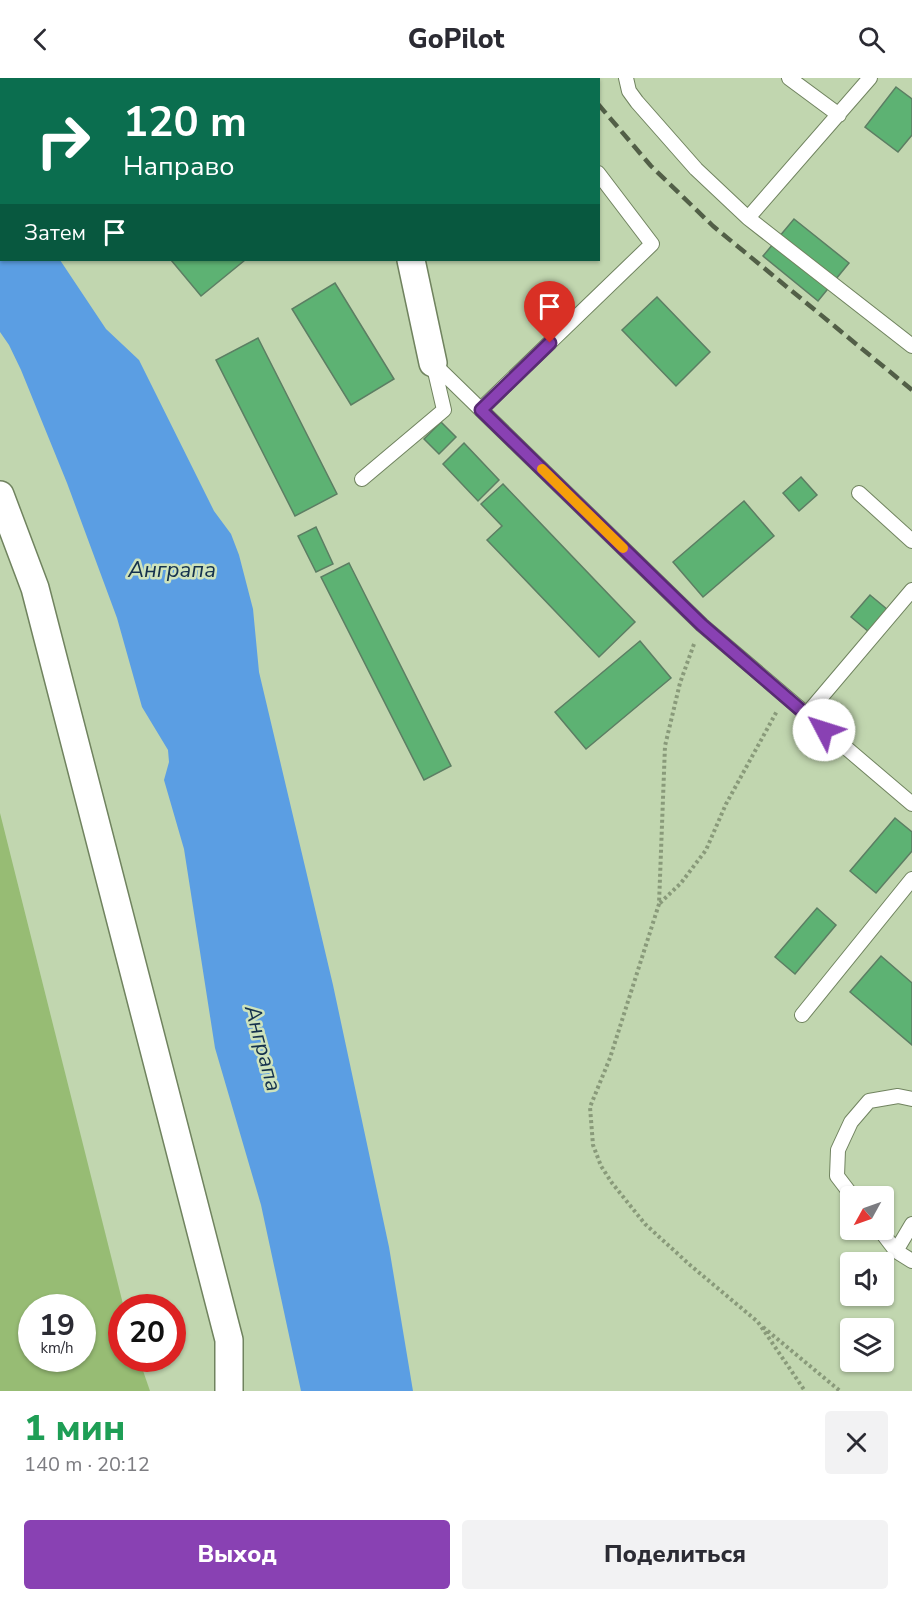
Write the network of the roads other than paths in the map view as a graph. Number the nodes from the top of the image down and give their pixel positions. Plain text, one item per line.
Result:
1 (626, 78) edge
2 (789, 78) edge
3 (870, 78) edge
4 (839, 115) junction
5 (600, 176) edge
6 (748, 218) junction
7 (411, 261) edge
8 (912, 346) edge
9 (433, 363) junction
10 (481, 410) junction
11 (362, 479) dead end
12 (859, 493) dead end
13 (0, 495) edge
14 (912, 541) edge
15 (912, 590) edge
16 (806, 715) junction
17 (912, 804) edge
18 (912, 879) edge
19 (801, 1015) dead end
20 (912, 1099) edge
21 (845, 1186) edge
22 (912, 1224) edge
23 (888, 1240) edge
24 (896, 1251) junction
25 (912, 1261) edge
26 (229, 1391) edge

1 - 6 lane
2 - 4 lane
3 - 4 lane
4 - 6 lane
5 - 10 lane
6 - 8 lane
7 - 9 street
9 - 10 lane
9 - 11 lane
10 - 16 lane
12 - 14 lane
13 - 26 street
15 - 16 lane
16 - 17 lane
18 - 19 lane
20 - 21 lane
22 - 24 lane
23 - 24 lane
24 - 25 lane

